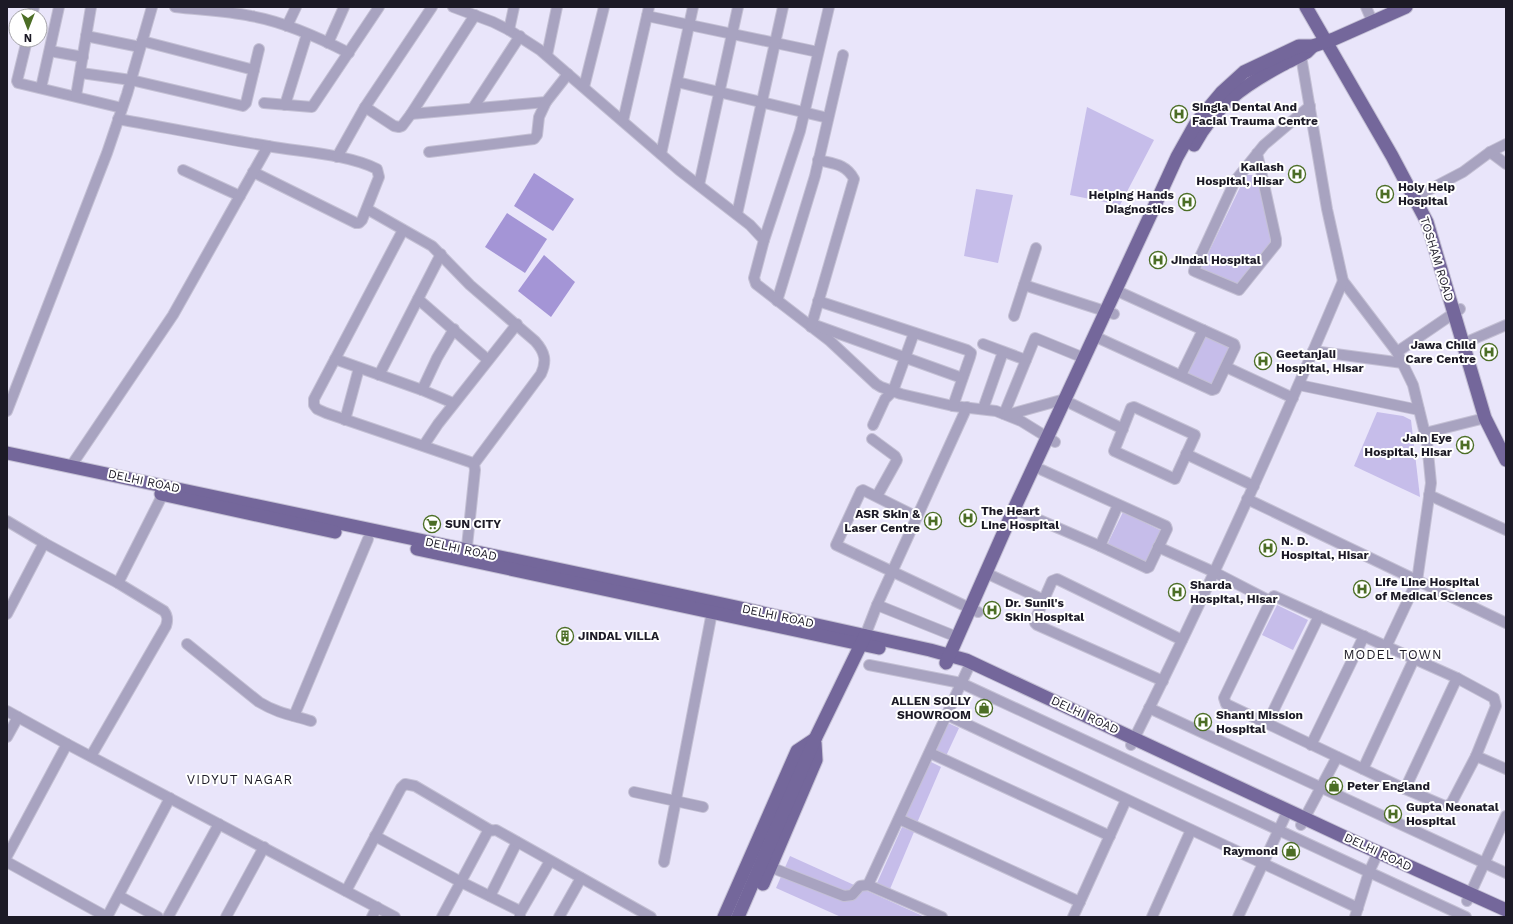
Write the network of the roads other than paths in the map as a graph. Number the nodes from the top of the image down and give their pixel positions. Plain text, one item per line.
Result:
1 (59, 7) edge
2 (91, 7) edge
3 (152, 7) edge
4 (175, 7) edge
5 (296, 7) edge
6 (344, 7) edge
7 (379, 7) edge
8 (432, 7) edge
9 (452, 7) edge
10 (514, 7) edge
11 (557, 7) edge
12 (604, 7) edge
13 (693, 7) edge
14 (738, 7) edge
15 (783, 7) edge
16 (828, 7) edge
17 (1306, 7) edge
18 (1317, 7) edge
19 (1366, 7) edge
20 (1406, 7) edge
21 (201, 9) edge
22 (470, 11) edge
23 (648, 11) edge
24 (1373, 23) junction
25 (689, 24) junction
26 (287, 26) junction
27 (509, 30) junction
28 (732, 33) junction
29 (307, 34) junction
30 (86, 36) junction
31 (520, 36) junction
32 (1331, 41) junction
33 (328, 43) junction
34 (775, 43) junction
35 (141, 44) junction
36 (25, 48) edge
37 (259, 49) dead end
38 (50, 51) junction
39 (1300, 51) junction
40 (349, 52) junction
41 (818, 52) junction
42 (547, 55) junction
43 (843, 55) dead end
44 (83, 57) junction
45 (254, 70) junction
46 (81, 73) junction
47 (568, 74) junction
48 (131, 80) junction
49 (677, 82) junction
50 (584, 87) junction
51 (42, 88) junction
52 (719, 92) junction
53 (76, 96) junction
54 (546, 102) junction
55 (264, 103) dead end
56 (762, 103) junction
57 (285, 105) junction
58 (1310, 106) junction
59 (365, 107) junction
60 (122, 108) junction
61 (473, 108) junction
62 (804, 113) junction
63 (411, 114) junction
64 (828, 118) junction
65 (118, 119) junction
66 (623, 121) junction
67 (1506, 144) edge
68 (268, 146) junction
69 (430, 152) dead end
70 (1490, 152) junction
71 (661, 154) junction
72 (1257, 154) junction
73 (336, 157) junction
74 (818, 160) junction
75 (1506, 164) edge
76 (183, 170) dead end
77 (253, 172) junction
78 (699, 185) junction
79 (1421, 194) junction
80 (240, 196) junction
81 (367, 209) junction
82 (737, 214) junction
83 (403, 230) junction
84 (764, 240) junction
85 (1036, 248) dead end
86 (441, 254) junction
87 (1343, 281) junction
88 (1024, 285) junction
89 (1119, 292) junction
90 (418, 299) junction
91 (777, 301) junction
92 (818, 301) junction
93 (1457, 311) junction
94 (1110, 312) junction
95 (1014, 316) dead end
96 (517, 324) junction
97 (1506, 325) edge
98 (811, 326) junction
99 (454, 329) junction
100 (1202, 330) junction
101 (914, 333) junction
102 (1098, 338) junction
103 (1469, 340) junction
104 (982, 344) dead end
105 (1313, 351) junction
106 (1003, 352) junction
107 (1397, 352) junction
108 (905, 357) junction
109 (1084, 358) junction
110 (335, 359) junction
111 (488, 360) junction
112 (1026, 360) junction
113 (1403, 363) junction
114 (1226, 366) junction
115 (359, 368) junction
116 (379, 375) junction
117 (1181, 375) junction
118 (962, 378) junction
119 (1299, 385) junction
120 (422, 390) junction
121 (893, 391) junction
122 (1293, 398) junction
123 (1069, 402) junction
124 (453, 404) junction
125 (953, 406) junction
126 (968, 407) junction
127 (983, 409) junction
128 (1419, 410) junction
129 (7, 411) edge
130 (1005, 415) junction
131 (1485, 418) junction
132 (345, 420) junction
133 (873, 425) dead end
134 (1123, 429) junction
135 (1425, 433) junction
136 (872, 439) dead end
137 (1051, 440) junction
138 (1506, 444) edge
139 (424, 445) junction
140 (7, 453) edge
141 (1186, 454) junction
142 (1506, 460) edge
143 (7, 462) edge
144 (474, 464) junction
145 (71, 466) junction
146 (1042, 470) junction
147 (1254, 486) junction
148 (162, 494) junction
149 (1429, 495) junction
150 (877, 496) junction
151 (1247, 499) junction
152 (1118, 505) junction
153 (1018, 511) junction
154 (917, 517) junction
155 (7, 521) edge
156 (1506, 530) edge
157 (368, 539) junction
158 (44, 543) junction
159 (1100, 546) junction
160 (1158, 547) junction
161 (466, 555) junction
162 (892, 572) junction
163 (1214, 572) junction
164 (990, 575) junction
165 (1417, 581) junction
166 (118, 583) junction
167 (1044, 600) junction
168 (1270, 601) junction
169 (877, 605) junction
170 (974, 610) junction
171 (712, 612) junction
172 (7, 614) edge
173 (1319, 616) junction
174 (1506, 623) edge
175 (1364, 636) junction
176 (957, 637) junction
177 (864, 640) junction
178 (1182, 640) junction
179 (187, 644) dead end
180 (1386, 647) junction
181 (1414, 659) junction
182 (951, 660) junction
183 (869, 665) dead end
184 (969, 666) junction
185 (1457, 678) junction
186 (1163, 680) junction
187 (961, 683) junction
188 (1149, 708) junction
189 (7, 711) edge
190 (947, 715) junction
191 (294, 716) junction
192 (18, 717) junction
193 (311, 721) dead end
194 (1267, 724) junction
195 (7, 737) edge
196 (814, 739) junction
197 (1133, 741) junction
198 (67, 744) junction
199 (1311, 745) junction
200 (930, 753) junction
201 (91, 756) junction
202 (1476, 756) junction
203 (1337, 757) junction
204 (1363, 769) junction
205 (1506, 769) edge
206 (1322, 788) junction
207 (1405, 789) junction
208 (634, 792) dead end
209 (170, 798) junction
210 (675, 800) junction
211 (1126, 800) junction
212 (703, 807) dead end
213 (1287, 814) junction
214 (1506, 816) edge
215 (899, 819) junction
216 (1303, 821) junction
217 (219, 824) junction
218 (490, 830) junction
219 (1191, 830) junction
220 (1279, 830) junction
221 (375, 836) junction
222 (1110, 836) junction
223 (517, 842) junction
224 (264, 847) junction
225 (7, 856) edge
226 (1375, 859) junction
227 (550, 861) junction
228 (7, 862) edge
229 (664, 862) dead end
230 (1484, 863) junction
231 (1263, 864) junction
232 (770, 867) junction
233 (1369, 872) junction
234 (1506, 873) edge
235 (581, 878) junction
236 (461, 882) junction
237 (868, 885) junction
238 (346, 891) junction
239 (119, 896) junction
240 (490, 896) junction
241 (1469, 898) junction
242 (1080, 902) junction
243 (377, 907) junction
244 (1506, 910) edge
245 (1444, 912) edge
246 (1356, 913) edge
247 (520, 915) edge
248 (107, 917) edge
249 (158, 917) edge
250 (168, 917) edge
251 (226, 917) edge
252 (372, 917) edge
253 (395, 917) edge
254 (442, 917) edge
255 (559, 917) edge
256 (651, 917) edge
257 (724, 917) edge
258 (738, 917) edge
259 (748, 917) edge
260 (942, 917) edge
261 (1073, 917) edge
262 (1152, 917) edge
263 (1238, 917) edge
264 (1466, 917) edge
265 (1502, 917) edge

1 - 38 street
2 - 30 street
3 - 35 street
4 - 21 street
5 - 26 street
6 - 33 street
7 - 40 street
8 - 59 street
9 - 22 street
10 - 27 street
11 - 42 street
12 - 50 street
13 - 25 street
14 - 28 street
15 - 34 street
16 - 41 street
17 - 32 main road, TOSHAM ROAD
18 - 32 main road, TOSHAM ROAD
19 - 24 street
20 - 24 main road
21 - 26 street
22 - 27 street
22 - 63 street
23 - 25 street
23 - 66 street
24 - 32 main road
25 - 28 street
25 - 49 street
26 - 29 street
27 - 31 street
28 - 34 street
28 - 52 street
29 - 33 street
29 - 57 street
30 - 35 street
30 - 44 street
31 - 42 street
31 - 61 street
32 - 39 main road
32 - 79 main road, TOSHAM ROAD
32 - 93 main road, TOSHAM ROAD
33 - 40 street
34 - 41 street
34 - 56 street
35 - 45 street
35 - 48 street
36 - 51 street
37 - 45 street
38 - 44 street
38 - 51 street
39 - 58 street
39 - 89 main road
40 - 57 street
41 - 62 street
42 - 47 street
43 - 64 street
44 - 46 street
45 - 48 street
46 - 48 street
46 - 53 street
47 - 50 street
47 - 54 street
48 - 60 street
49 - 52 street
49 - 71 street
50 - 66 street
51 - 53 street
52 - 56 street
52 - 78 street
53 - 60 street
54 - 61 street
54 - 69 street
55 - 57 street
56 - 62 street
56 - 82 street
58 - 72 street
58 - 87 street
59 - 63 street
59 - 73 street
60 - 65 street
61 - 63 street
62 - 64 street
62 - 84 street
64 - 74 street
65 - 68 street
65 - 129 street
66 - 71 street
67 - 70 street
68 - 73 street
68 - 77 street
70 - 75 street
70 - 79 street
71 - 78 street
72 - 72 street
73 - 81 street
74 - 91 street
74 - 92 street
76 - 80 street
77 - 80 street
77 - 81 street
78 - 82 street
79 - 93 main road, TOSHAM ROAD
80 - 145 street
81 - 83 street
82 - 84 street
83 - 86 street
83 - 110 street
84 - 91 street
85 - 88 street
86 - 90 street
86 - 96 street
87 - 105 street
87 - 107 street
88 - 94 street
88 - 95 street
89 - 94 main road
89 - 100 street
90 - 99 street
90 - 116 street
91 - 98 street
92 - 98 street
92 - 101 street
93 - 103 main road, TOSHAM ROAD
93 - 107 street
93 - 131 main road, TOSHAM ROAD
94 - 102 main road
96 - 111 street
96 - 144 street
97 - 103 street
98 - 108 street
98 - 121 street
99 - 111 street
99 - 120 street
100 - 114 street
100 - 117 street
101 - 108 street
101 - 118 street
102 - 109 main road
102 - 117 street
102 - 123 main road
103 - 138 main road, TOSHAM ROAD
104 - 106 street
105 - 113 street
105 - 119 street
106 - 112 street
106 - 127 street
107 - 113 street
108 - 118 street
108 - 121 street
109 - 112 street
109 - 123 main road
110 - 115 street
110 - 132 street
111 - 124 street
112 - 130 street
113 - 128 street
114 - 117 street
114 - 122 street
115 - 116 street
115 - 132 street
116 - 120 street
118 - 125 street
119 - 122 street
119 - 128 street
120 - 124 street
121 - 125 street
121 - 133 street
122 - 147 street
123 - 130 street
123 - 134 street
123 - 137 main road
124 - 139 street
125 - 126 street
126 - 127 street
126 - 154 street
127 - 130 street
128 - 135 street
130 - 137 street
131 - 135 street
131 - 142 main road, TOSHAM ROAD
132 - 139 street
134 - 141 street
134 - 141 street
135 - 149 street
136 - 150 street
137 - 146 main road
137 - 153 main road
139 - 144 street
140 - 145 main road, DELHI ROAD
141 - 147 street
143 - 148 main road, DELHI ROAD
144 - 161 street
145 - 161 main road, DELHI ROAD
146 - 152 street
146 - 153 main road
147 - 151 street
148 - 157 main road, DELHI ROAD
148 - 166 street
149 - 156 street
149 - 165 street
150 - 154 street
150 - 162 street
151 - 163 street
151 - 165 street
152 - 159 street
152 - 160 street
153 - 159 street
153 - 164 main road
154 - 162 street
155 - 158 street
157 - 161 main road, DELHI ROAD
157 - 191 street
158 - 166 street
158 - 172 street
159 - 160 street
160 - 163 street
161 - 171 main road, DELHI ROAD
161 - 177 main road, DELHI ROAD
162 - 169 street
162 - 170 street
163 - 168 street
163 - 178 street
164 - 167 street
164 - 170 main road
165 - 174 street
165 - 180 street
166 - 201 street
167 - 178 street
167 - 186 street
168 - 173 street
168 - 194 street
169 - 176 street
169 - 177 street
170 - 176 main road
170 - 182 main road
171 - 177 main road, DELHI ROAD
171 - 210 street
173 - 175 street
173 - 194 street
175 - 180 street
175 - 199 street
176 - 182 main road
177 - 182 main road, DELHI ROAD
177 - 196 main road
178 - 186 street
179 - 191 street
180 - 181 street
181 - 185 street
181 - 204 street
182 - 184 main road, DELHI ROAD
183 - 187 street
184 - 187 street
184 - 197 main road, DELHI ROAD
185 - 202 street
185 - 207 street
186 - 188 street
187 - 190 street
187 - 220 street
188 - 197 street
188 - 206 street
189 - 192 street
190 - 200 street
190 - 211 street
191 - 193 street
192 - 195 street
192 - 198 street
194 - 199 street
196 - 232 main road
196 - 257 main road
196 - 258 main road
197 - 213 main road, DELHI ROAD
198 - 201 street
198 - 225 street
199 - 203 street
200 - 215 street
200 - 222 street
201 - 209 street
202 - 205 street
202 - 207 street
203 - 204 street
203 - 206 street
204 - 207 street
206 - 216 street
206 - 230 street
208 - 210 street
209 - 217 street
209 - 239 street
210 - 212 street
210 - 229 street
211 - 219 street
211 - 222 street
213 - 216 main road, DELHI ROAD
213 - 220 street
214 - 230 street
215 - 237 street
215 - 242 street
216 - 226 main road, DELHI ROAD
216 - 241 main road, DELHI ROAD
217 - 224 street
217 - 250 street
218 - 221 street
218 - 223 street
218 - 236 street
219 - 231 street
219 - 262 street
220 - 231 street
220 - 233 street
221 - 236 street
221 - 238 street
222 - 242 street
223 - 227 street
223 - 240 street
224 - 238 street
224 - 251 street
226 - 233 street
226 - 241 main road, DELHI ROAD
227 - 235 street
227 - 247 street
228 - 248 street
230 - 234 street
230 - 241 street
231 - 246 street
231 - 263 street
232 - 237 street
232 - 259 main road
233 - 245 street
233 - 246 street
235 - 255 street
235 - 256 street
236 - 240 street
236 - 254 street
237 - 260 street
238 - 243 street
239 - 248 street
239 - 249 street
240 - 247 street
241 - 244 main road, DELHI ROAD
241 - 265 main road, DELHI ROAD
242 - 261 street
243 - 252 street
243 - 253 street
245 - 264 street

